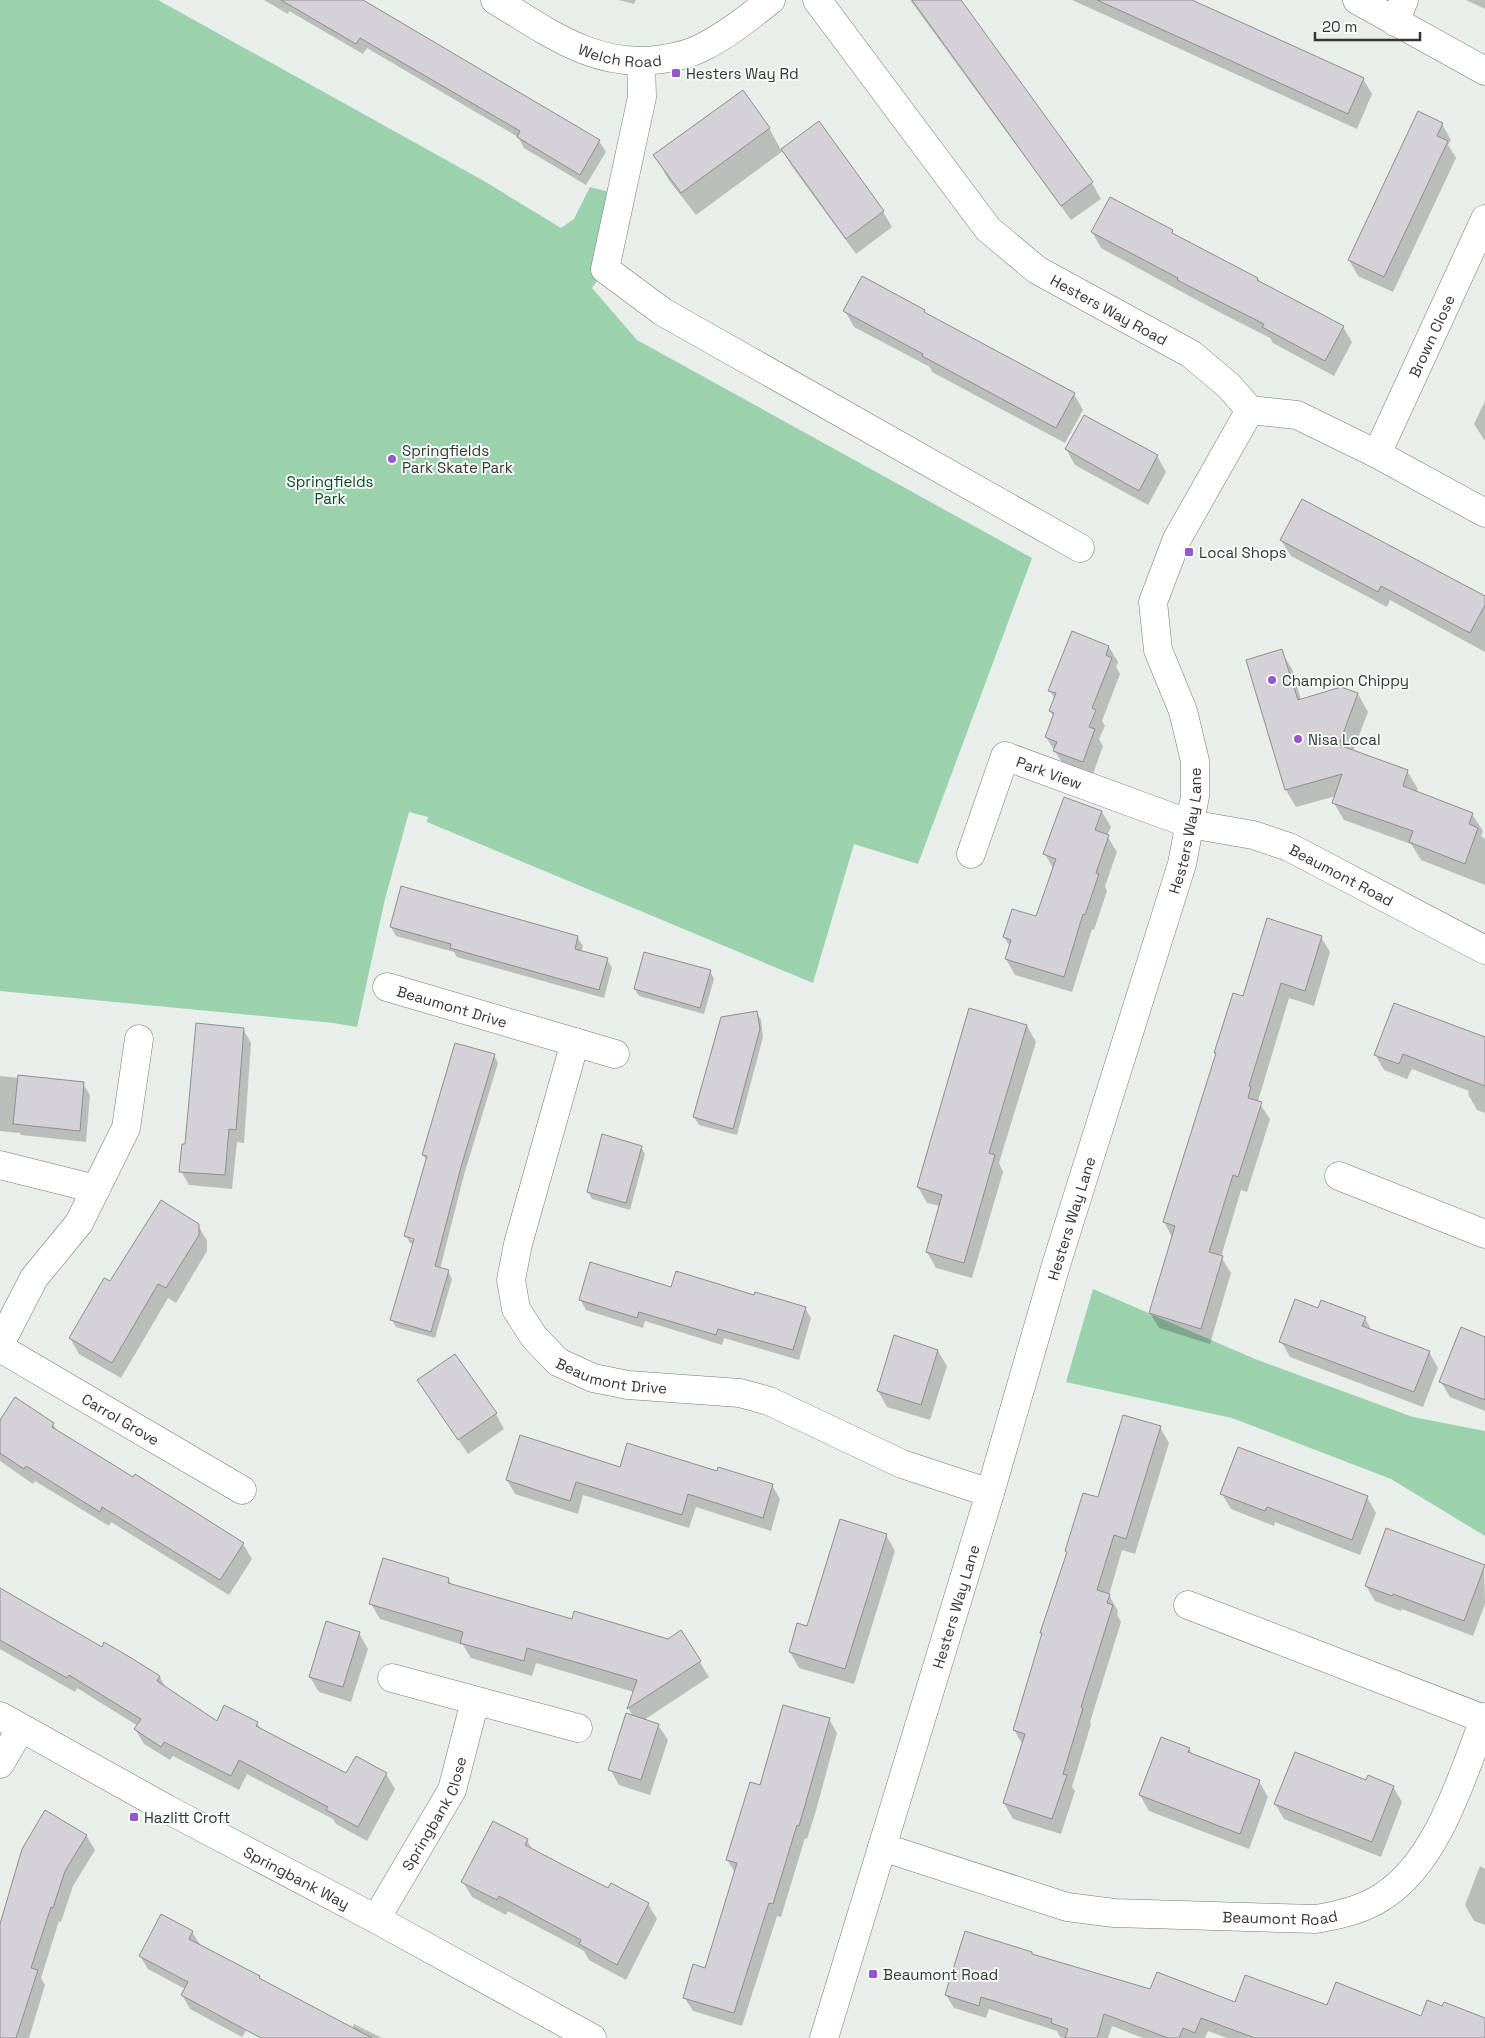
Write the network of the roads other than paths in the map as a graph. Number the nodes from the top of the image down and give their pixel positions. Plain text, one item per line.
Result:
1 (495, 0) edge
2 (771, 0) edge
3 (817, 0) edge
4 (1357, 0) edge
5 (1400, 11) edge
6 (641, 61) junction
7 (1485, 71) edge
8 (1485, 219) edge
9 (1250, 410) junction
10 (1377, 454) junction
11 (1485, 513) edge
12 (1080, 548) dead end
13 (1190, 824) junction
14 (972, 854) dead end
15 (1485, 950) edge
16 (387, 987) dead end
17 (139, 1039) dead end
18 (575, 1042) junction
19 (615, 1054) dead end
20 (0, 1165) edge
21 (1339, 1176) dead end
22 (96, 1189) junction
23 (1485, 1234) edge
24 (0, 1344) edge
25 (0, 1348) edge
26 (242, 1490) dead end
27 (990, 1493) junction
28 (1188, 1604) dead end
29 (392, 1678) dead end
30 (475, 1701) junction
31 (1484, 1718) edge
32 (10, 1722) edge
33 (578, 1728) dead end
34 (0, 1764) edge
35 (1475, 1774) edge
36 (882, 1847) junction
37 (376, 1919) junction
38 (592, 2038) edge
39 (824, 2038) edge

1 - 6 street, Welch Road
2 - 6 street, Welch Road
3 - 9 street, Hesters Way Road
4 - 5 street
5 - 7 street
6 - 12 street
8 - 10 street, Brown Close
9 - 10 street
9 - 13 street, Hesters Way Lane
10 - 11 street
13 - 14 street, Park View
13 - 15 street, Beaumont Road
13 - 27 street, Hesters Way Lane
16 - 18 street, Beaumont Drive
17 - 22 street
18 - 19 street, Beaumont Drive
18 - 27 street, Beaumont Drive
20 - 22 street
21 - 23 street
22 - 24 street
25 - 26 street, Carrol Grove
27 - 36 street, Hesters Way Lane
28 - 31 street
29 - 30 street
30 - 33 street
30 - 37 street, Springbank Close
31 - 35 street, Beaumont Road
32 - 34 street
32 - 37 street, Springbank Way
35 - 36 street, Beaumont Road
36 - 39 street, Hesters Way Lane
37 - 38 street, Springbank Way

